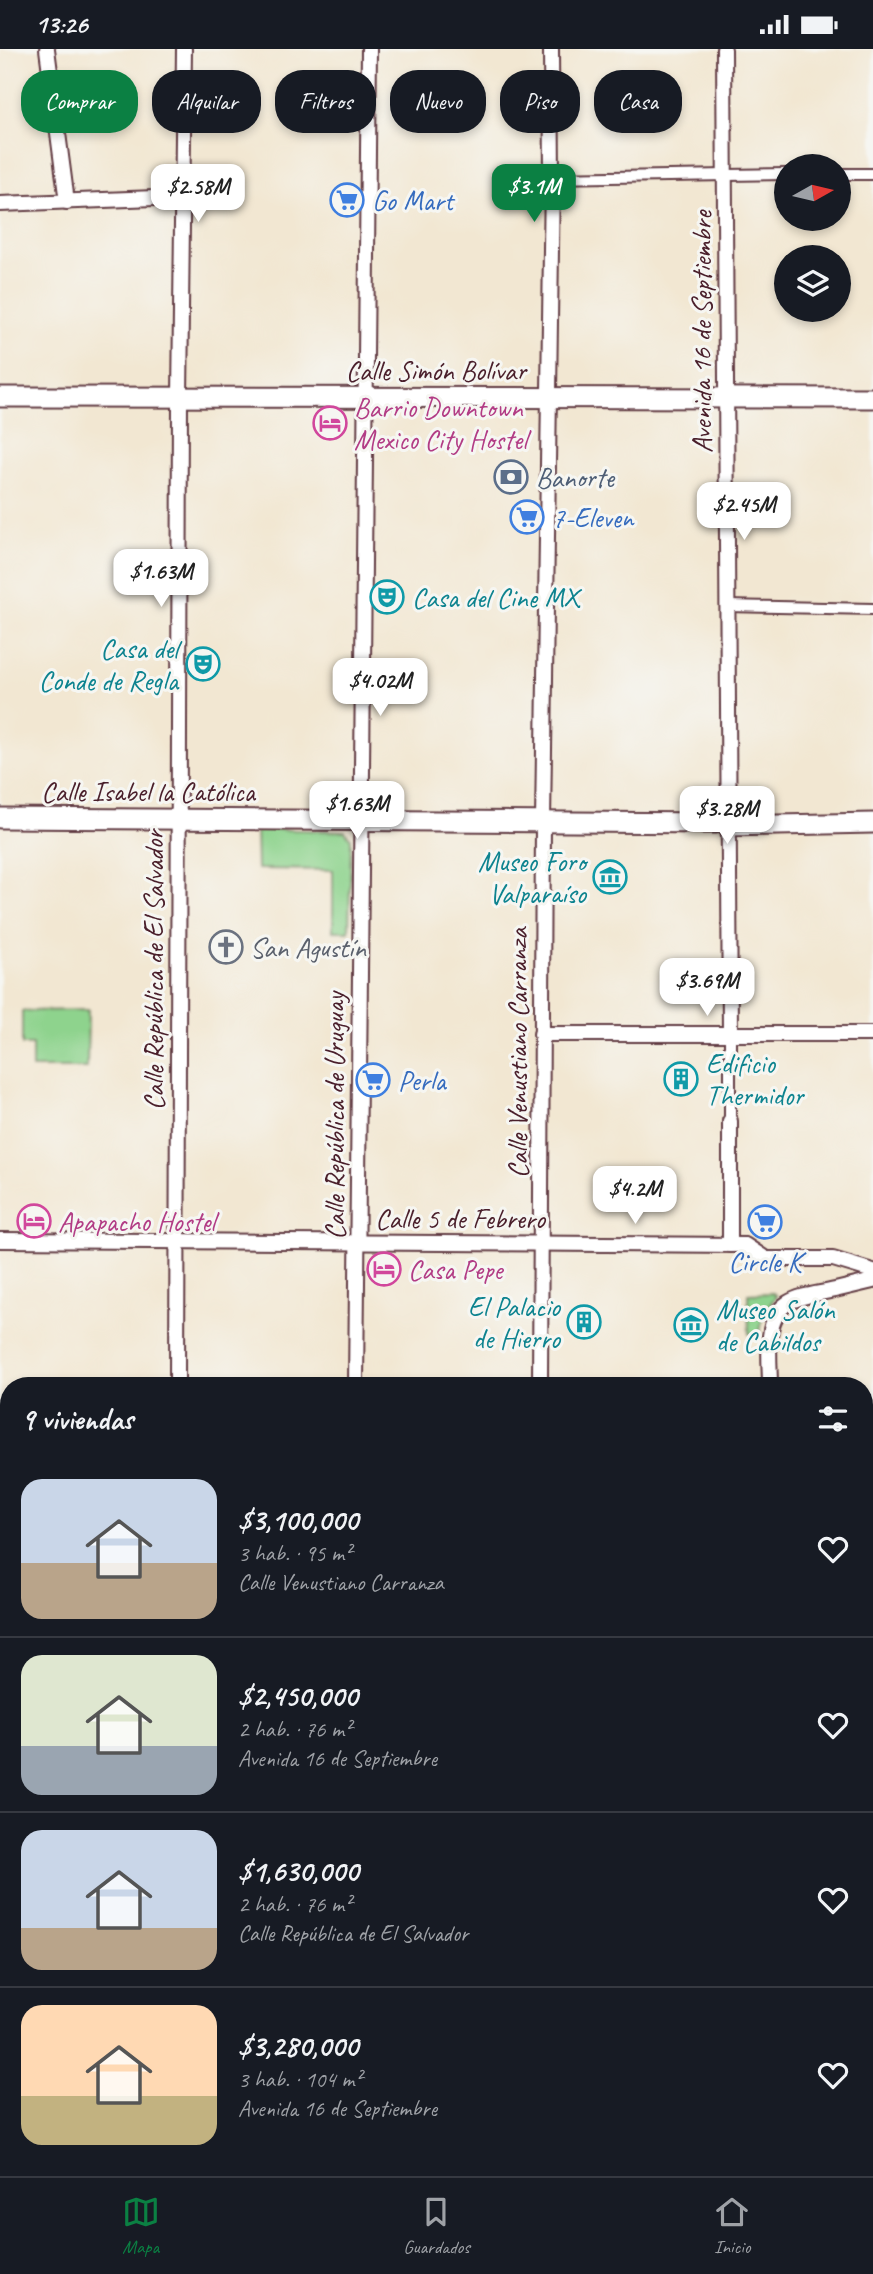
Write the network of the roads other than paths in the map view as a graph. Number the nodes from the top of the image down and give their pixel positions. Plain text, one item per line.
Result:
1 (47, 49) edge
2 (184, 49) edge
3 (369, 49) edge
4 (551, 49) edge
5 (724, 49) edge
6 (725, 174) junction
7 (774, 174) edge
8 (851, 174) edge
9 (873, 174) edge
10 (552, 178) junction
11 (181, 197) junction
12 (67, 202) junction
13 (0, 204) edge
14 (0, 397) edge
15 (180, 398) junction
16 (367, 398) junction
17 (549, 398) junction
18 (727, 398) junction
19 (873, 398) edge
20 (727, 606) junction
21 (873, 609) edge
22 (0, 818) edge
23 (178, 819) junction
24 (361, 821) junction
25 (543, 822) junction
26 (728, 823) junction
27 (873, 823) edge
28 (541, 1034) junction
29 (873, 1034) edge
30 (730, 1035) junction
31 (730, 1121) joint
32 (0, 1240) edge
33 (178, 1241) junction
34 (358, 1242) junction
35 (540, 1243) junction
36 (730, 1245) junction
37 (873, 1271) edge
38 (873, 1280) edge
39 (177, 1377) edge
40 (356, 1377) edge
41 (540, 1377) edge
42 (770, 1377) edge

1 - 12 street
2 - 11 street, Calle República de El Salvador
3 - 16 street, Calle República de Uruguay
4 - 10 street, Calle Venustiano Carranza
5 - 6 street, Avenida 16 de Septiembre
6 - 7 street
6 - 10 street
6 - 18 street, Avenida 16 de Septiembre
8 - 9 street
10 - 17 street, Calle Venustiano Carranza
11 - 12 street
11 - 15 street, Calle República de El Salvador
12 - 13 street
14 - 15 street, Calle Simón Bolívar
15 - 16 street, Calle Simón Bolívar
15 - 23 street, Calle República de El Salvador
16 - 17 street, Calle Simón Bolívar
16 - 24 street, Calle República de Uruguay
17 - 18 street, Calle Simón Bolívar
17 - 25 street, Calle Venustiano Carranza
18 - 19 street, Calle Simón Bolívar
18 - 20 street, Avenida 16 de Septiembre
20 - 21 street
20 - 26 street, Avenida 16 de Septiembre
22 - 23 street, Calle Isabel la Católica
23 - 24 street, Calle Isabel la Católica
23 - 33 street, Calle República de El Salvador
24 - 25 street, Calle Isabel la Católica
24 - 34 street, Calle República de Uruguay
25 - 26 street, Calle Isabel la Católica
25 - 28 street, Calle Venustiano Carranza
26 - 27 street, Calle Isabel la Católica
26 - 30 street, Avenida 16 de Septiembre
28 - 30 street
28 - 35 street, Calle Venustiano Carranza
29 - 30 street
30 - 31 street, Avenida 16 de Septiembre
31 - 36 street, Avenida 16 de Septiembre
32 - 33 street, Calle 5 de Febrero
33 - 34 street, Calle 5 de Febrero
33 - 39 street, Calle República de El Salvador
34 - 35 street, Calle 5 de Febrero
34 - 40 street, Calle República de Uruguay
35 - 36 street, Calle 5 de Febrero
35 - 41 street, Calle Venustiano Carranza
36 - 37 street, Calle 5 de Febrero
38 - 42 street

